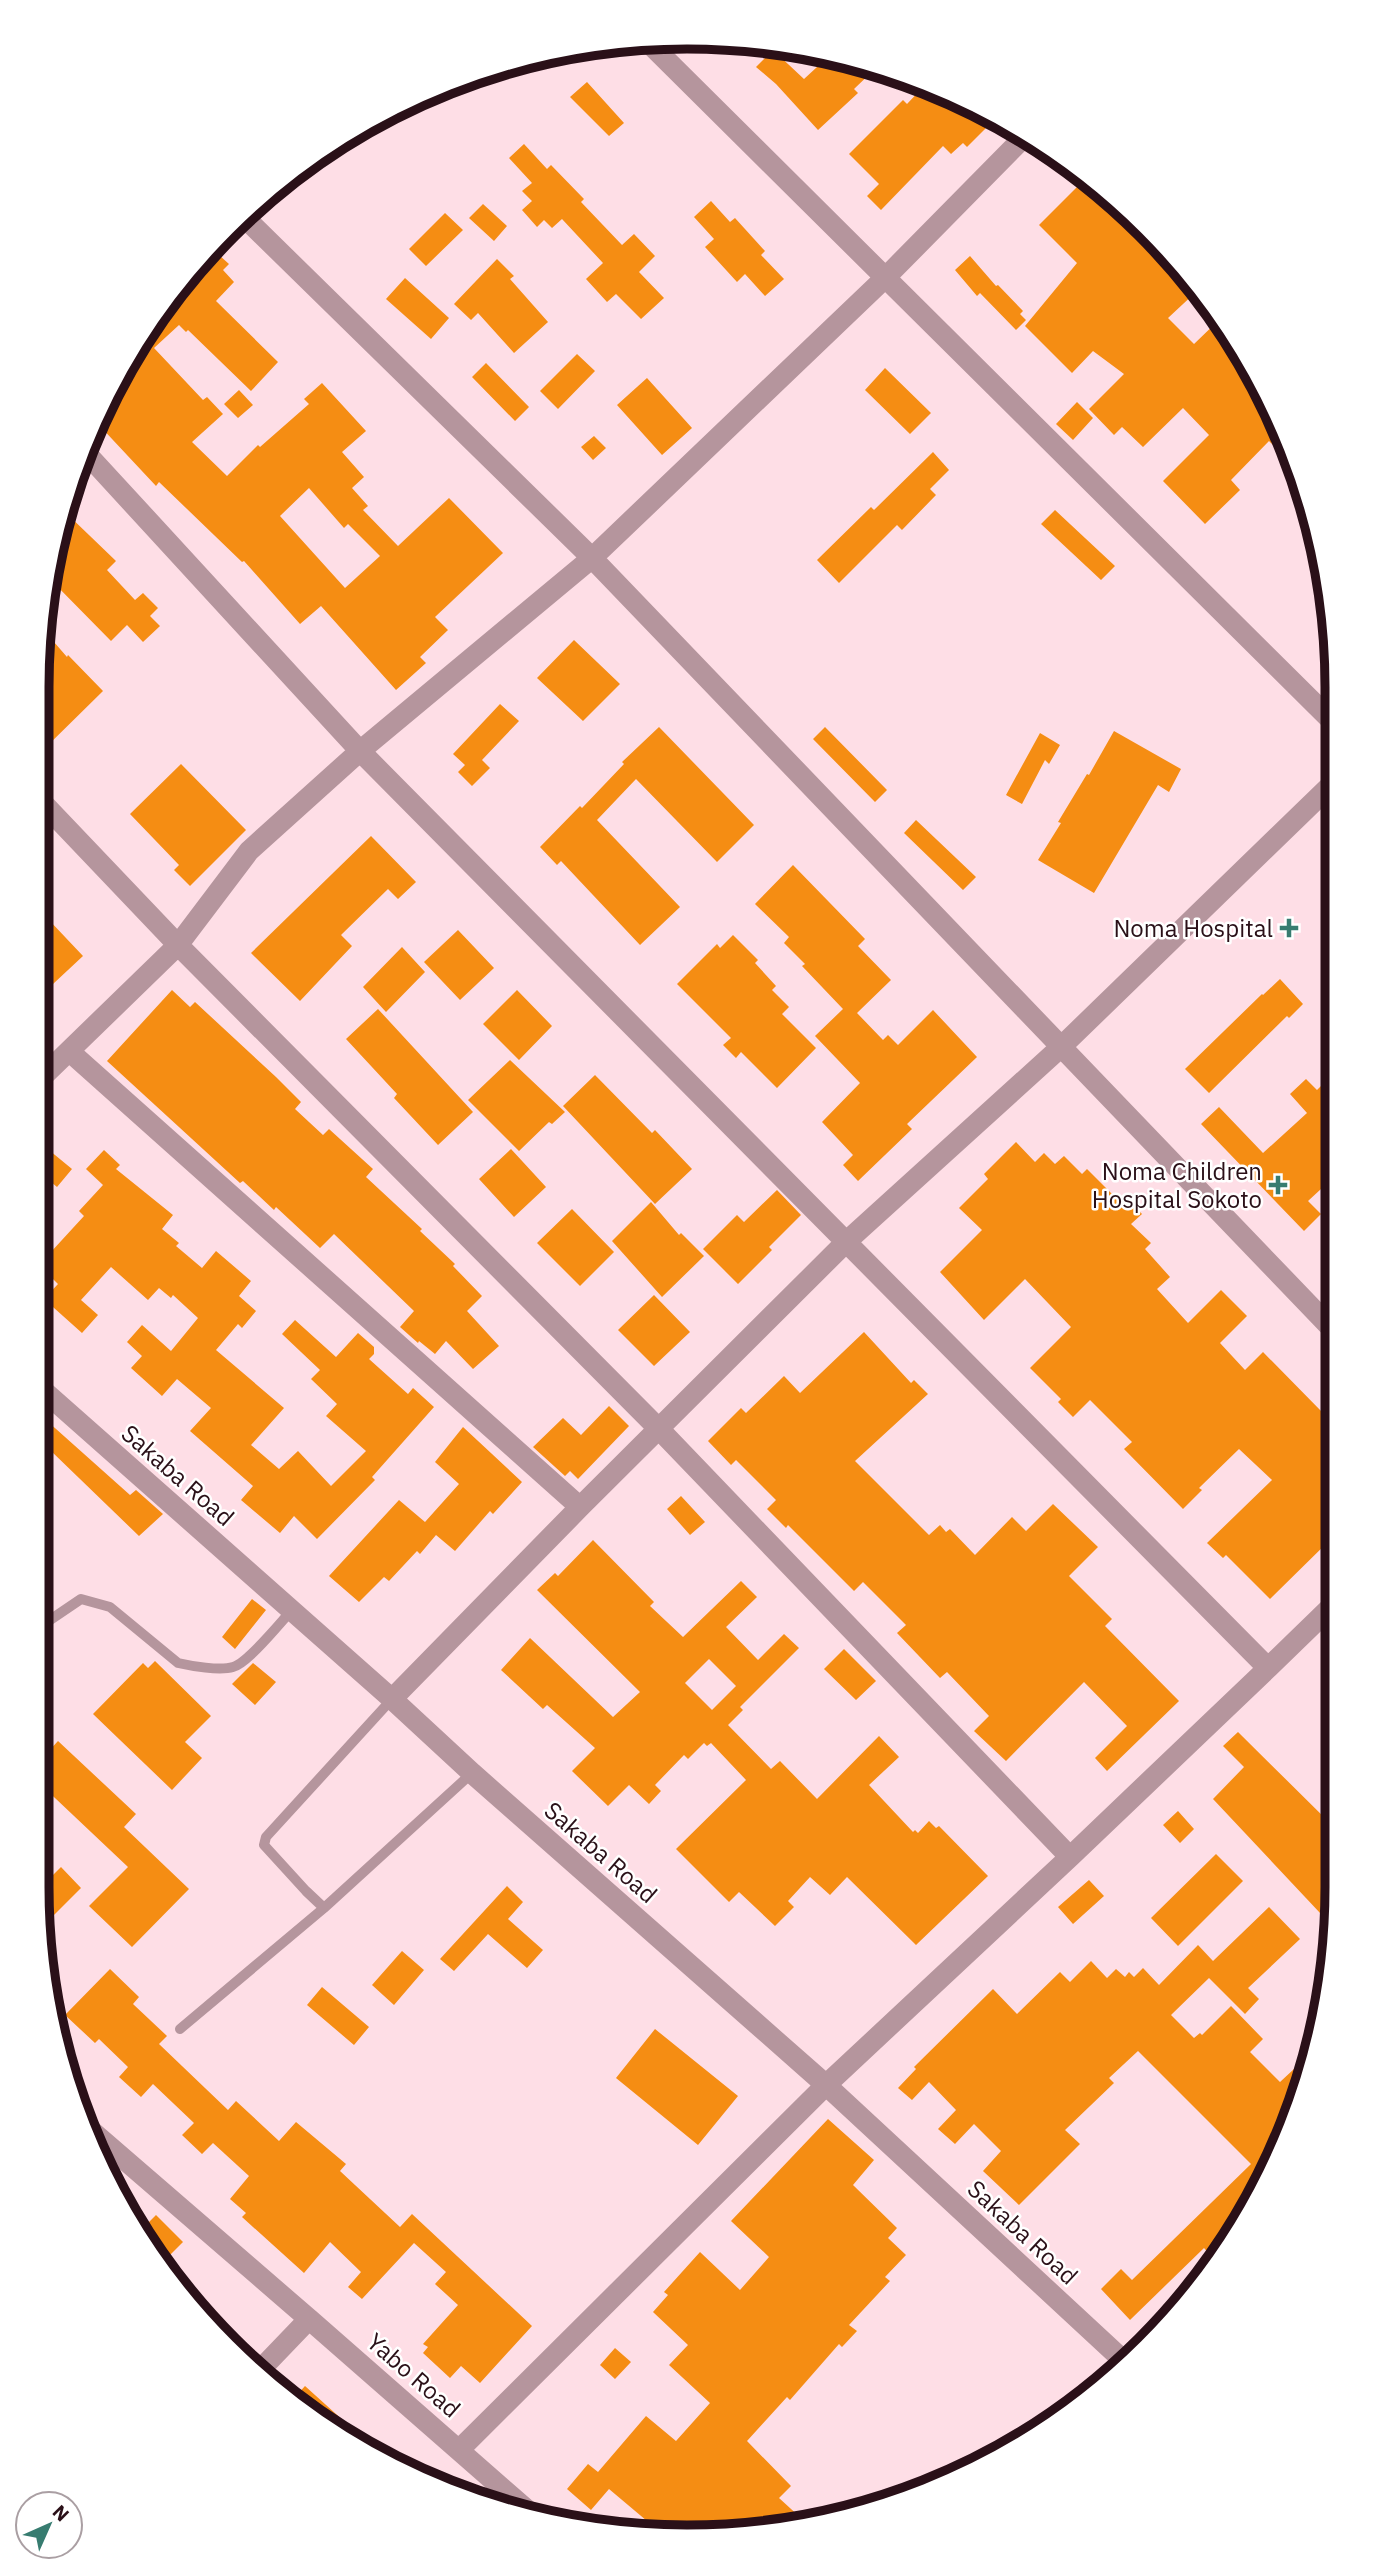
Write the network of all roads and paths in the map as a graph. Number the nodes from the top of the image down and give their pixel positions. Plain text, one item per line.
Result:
1 (656, 50) edge
2 (1019, 142) edge
3 (250, 223) edge
4 (887, 276) junction
5 (92, 459) edge
6 (592, 558) junction
7 (1325, 714) edge
8 (360, 751) junction
9 (1325, 791) edge
10 (49, 810) edge
11 (178, 946) junction
12 (1062, 1048) junction
13 (69, 1051) junction
14 (49, 1070) edge
15 (846, 1242) junction
16 (1325, 1322) edge
17 (49, 1396) edge
18 (659, 1429) junction
19 (580, 1507) junction
20 (292, 1610) junction
21 (1325, 1613) edge
22 (49, 1621) edge
23 (1268, 1668) junction
24 (392, 1699) junction
25 (471, 1773) junction
26 (1070, 1857) junction
27 (324, 1908) junction
28 (180, 2029) dead end
29 (826, 2084) junction
30 (102, 2140) edge
31 (309, 2319) junction
32 (1119, 2356) edge
33 (264, 2365) edge
34 (459, 2450) junction
35 (518, 2502) edge

1 - 4 street
2 - 4 street
3 - 6 street
4 - 6 street
4 - 7 street
5 - 8 street
6 - 8 street
6 - 12 street
8 - 11 street
8 - 15 street
9 - 12 street
10 - 11 street
11 - 13 street
11 - 18 street
12 - 15 street
12 - 16 street
13 - 14 street
13 - 19 street
15 - 18 street
15 - 23 street
17 - 20 street, Sakaba Road
18 - 19 street
18 - 26 street
19 - 24 street
20 - 22 lane
20 - 24 street, Sakaba Road
21 - 23 street
23 - 26 street
24 - 25 street, Sakaba Road
24 - 27 lane
25 - 27 lane
25 - 29 street, Sakaba Road
26 - 29 street
27 - 28 lane
29 - 32 street, Sakaba Road
29 - 34 street
30 - 31 street, Yabo Road
31 - 33 street
31 - 34 street, Yabo Road
34 - 35 street, Yabo Road

